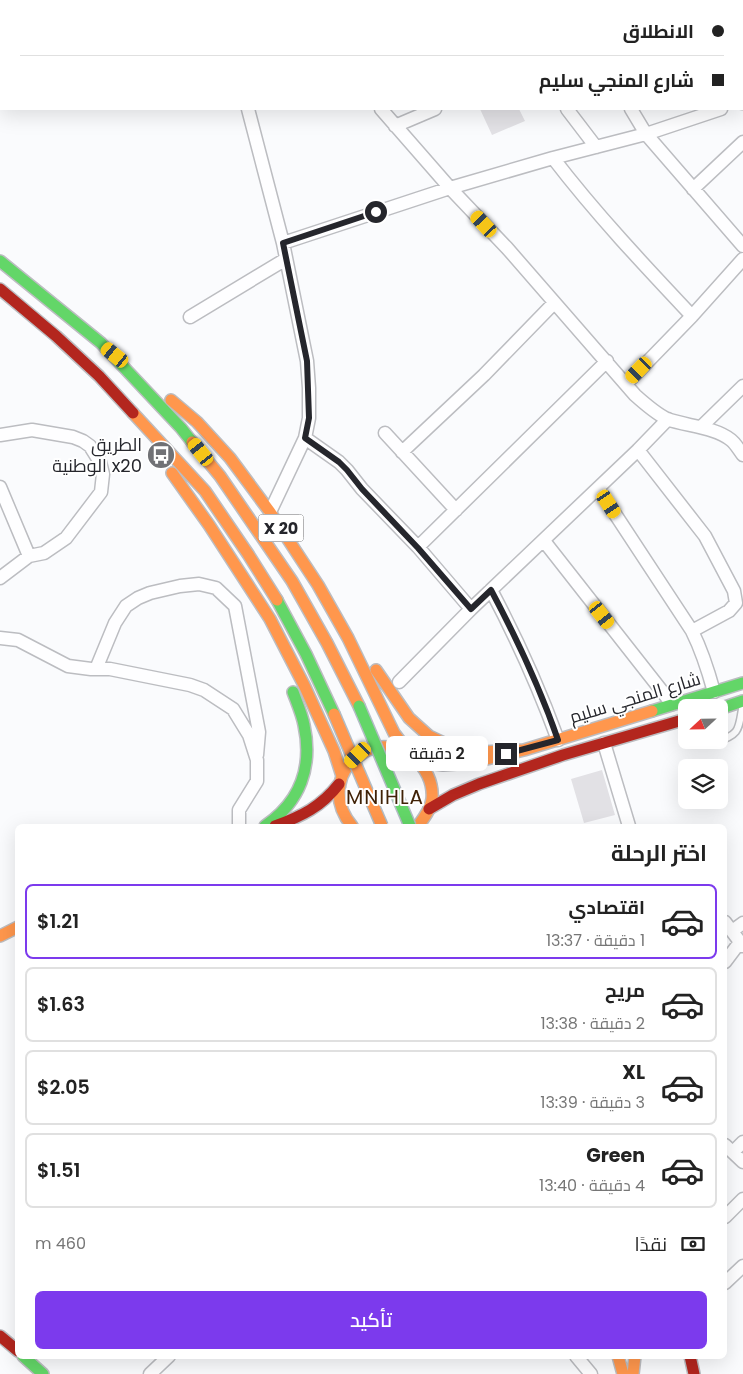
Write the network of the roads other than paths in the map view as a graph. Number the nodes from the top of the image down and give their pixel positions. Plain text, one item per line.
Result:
1 (248, 110) edge
2 (382, 110) edge
3 (433, 110) edge
4 (568, 110) edge
5 (632, 110) edge
6 (712, 110) edge
7 (395, 126) junction
8 (646, 134) junction
9 (743, 142) edge
10 (596, 147) junction
11 (553, 158) junction
12 (450, 188) junction
13 (693, 189) junction
14 (283, 243) junction
15 (743, 246) edge
16 (286, 259) junction
17 (743, 259) edge
18 (0, 261) edge
19 (0, 289) edge
20 (554, 303) junction
21 (692, 316) junction
22 (190, 317) dead end
23 (101, 344) junction
24 (607, 361) junction
25 (99, 376) junction
26 (626, 384) junction
27 (743, 386) edge
28 (668, 419) junction
29 (701, 428) junction
30 (385, 433) dead end
31 (0, 435) edge
32 (305, 438) junction
33 (638, 450) junction
34 (402, 452) junction
35 (743, 455) edge
36 (0, 487) edge
37 (598, 488) junction
38 (456, 510) junction
39 (270, 512) junction
40 (544, 541) junction
41 (418, 548) junction
42 (29, 556) junction
43 (0, 578) edge
44 (318, 585) junction
45 (491, 590) junction
46 (254, 596) junction
47 (471, 609) junction
48 (692, 632) junction
49 (0, 638) edge
50 (96, 669) junction
51 (399, 682) dead end
52 (743, 683) edge
53 (714, 692) junction
54 (743, 702) edge
55 (672, 704) junction
56 (728, 706) edge
57 (678, 724) edge
58 (728, 739) edge
59 (558, 740) junction
60 (604, 743) junction
61 (524, 750) junction
62 (408, 753) junction
63 (257, 760) junction
64 (420, 762) junction
65 (340, 780) junction
66 (429, 809) junction
67 (239, 824) edge
68 (268, 824) edge
69 (280, 824) edge
70 (351, 824) edge
71 (381, 824) edge
72 (409, 824) edge
73 (420, 824) edge
74 (628, 824) edge
75 (743, 923) edge
76 (729, 927) edge
77 (15, 928) edge
78 (0, 936) edge
79 (742, 944) edge
80 (727, 960) edge
81 (743, 1142) edge
82 (729, 1149) edge
83 (743, 1162) edge
84 (743, 1199) edge
85 (727, 1215) edge
86 (743, 1266) edge
87 (727, 1281) edge
88 (0, 1336) edge
89 (15, 1348) edge
90 (26, 1359) edge
91 (166, 1359) edge
92 (578, 1359) edge
93 (619, 1359) edge
94 (635, 1359) edge
95 (691, 1359) edge
96 (43, 1374) edge
97 (150, 1374) edge
98 (591, 1374) edge
99 (623, 1374) edge
100 (633, 1374) edge
101 (694, 1374) edge

1 - 14 street
2 - 7 street
3 - 7 street
4 - 10 street
5 - 8 street
6 - 8 street
7 - 12 street
8 - 10 street
8 - 13 street
9 - 13 street
10 - 11 street
11 - 12 street
11 - 21 street
12 - 14 street
12 - 20 street
13 - 15 street
14 - 16 street
16 - 22 street
16 - 32 street
17 - 21 street
18 - 23 main road, X 20
19 - 25 main road, X 20
20 - 24 street
20 - 34 street
21 - 26 street
23 - 39 main road, X 20
23 - 72 main road, X 20, bridge
24 - 26 street
24 - 38 street
25 - 46 main road, X 20
25 - 71 main road, X 20, bridge
26 - 28 street
27 - 29 street
28 - 29 street
28 - 33 street
29 - 35 street
30 - 34 street
31 - 42 street
32 - 39 street
32 - 41 street
33 - 37 street
33 - 48 street
34 - 38 street
36 - 42 street
37 - 40 street
37 - 48 street
38 - 41 street
39 - 44 main road, X 20
40 - 45 street
40 - 55 street
41 - 47 street
42 - 43 street
44 - 61 main road
44 - 62 main road, X 20
45 - 47 street
45 - 59 street
46 - 65 main road, X 20
46 - 68 main road
47 - 51 street
48 - 53 street
49 - 50 street
50 - 63 street
50 - 63 street
52 - 53 main road, شارع المنجي سليم
53 - 55 main road, شارع المنجي سليم
54 - 56 main road, شارع المنجي سليم
54 - 58 lane
55 - 59 main road, شارع المنجي سليم
57 - 60 main road, شارع المنجي سليم
59 - 61 main road, شارع المنجي سليم
60 - 66 main road, شارع المنجي سليم
60 - 74 street
61 - 64 main road, شارع المنجي سليم
62 - 64 main road
62 - 65 main road
63 - 67 street
64 - 66 main road
65 - 69 main road
65 - 70 main road
66 - 73 main road
75 - 76 street
76 - 79 street
77 - 78 main road
79 - 80 street
81 - 82 street
82 - 83 street
84 - 85 street
86 - 87 street
88 - 89 main road
90 - 96 main road
91 - 97 street
92 - 98 street
93 - 99 main road
94 - 100 main road
95 - 101 main road

